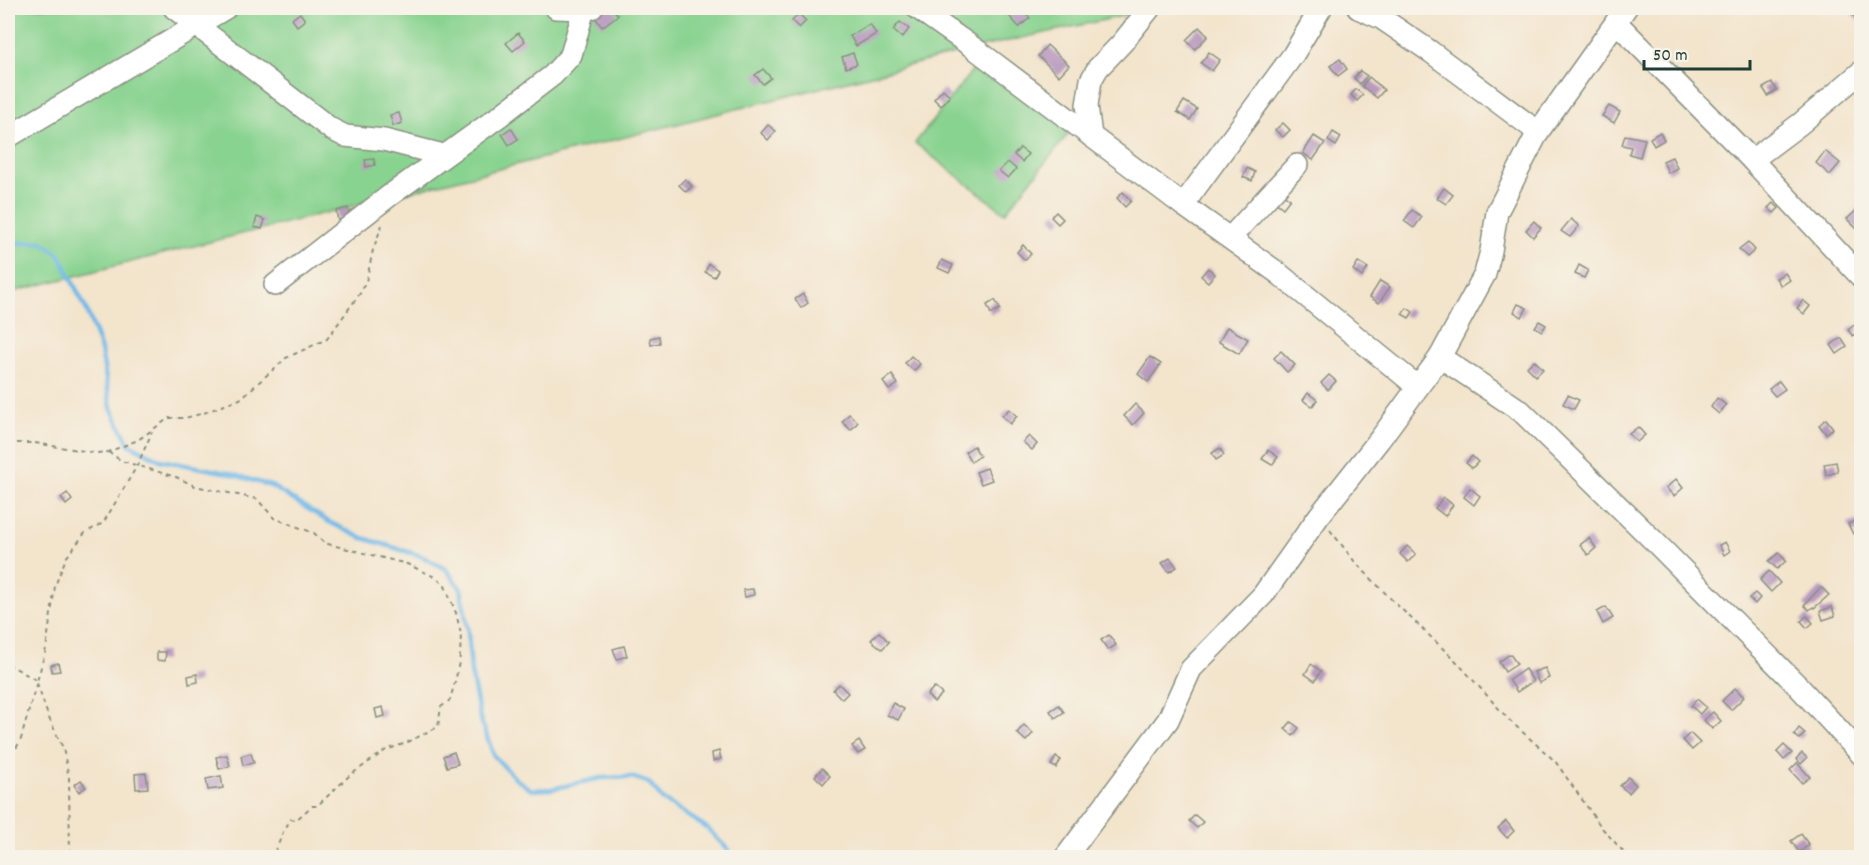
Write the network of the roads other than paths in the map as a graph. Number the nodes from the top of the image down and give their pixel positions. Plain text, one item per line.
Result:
1 (174, 8) edge
2 (226, 8) edge
3 (556, 8) edge
4 (588, 8) edge
5 (917, 8) edge
6 (1150, 8) edge
7 (1321, 8) edge
8 (1358, 8) edge
9 (1621, 15) edge
10 (196, 25) junction
11 (1862, 71) edge
12 (1538, 132) junction
13 (1090, 136) junction
14 (8, 137) edge
15 (443, 155) junction
16 (1752, 160) junction
17 (1297, 165) dead end
18 (1183, 205) junction
19 (1230, 238) junction
20 (1862, 278) edge
21 (275, 285) dead end
22 (1440, 357) junction
23 (1418, 387) junction
24 (1862, 755) edge
25 (1065, 858) edge

1 - 10 street
2 - 10 street
3 - 4 street
4 - 15 street
5 - 13 street
6 - 13 street
7 - 18 street
8 - 12 street
9 - 12 street
9 - 16 street
10 - 14 street
10 - 15 street
11 - 16 street
12 - 22 street
13 - 18 street
15 - 21 street
16 - 20 street
17 - 19 street
18 - 19 street
19 - 23 street
22 - 23 street
22 - 24 street
23 - 25 street

